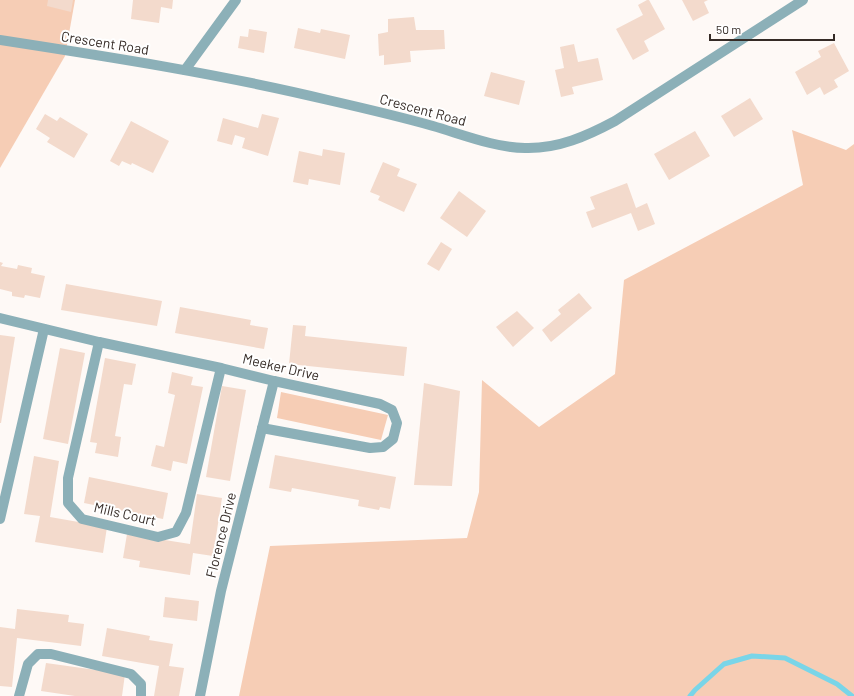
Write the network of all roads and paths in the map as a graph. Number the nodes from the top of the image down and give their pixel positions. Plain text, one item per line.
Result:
1 (236, 0) edge
2 (803, 0) edge
3 (0, 40) edge
4 (185, 70) junction
5 (0, 318) edge
6 (44, 329) junction
7 (99, 342) junction
8 (221, 368) junction
9 (274, 381) junction
10 (262, 428) junction
11 (0, 520) edge
12 (19, 696) edge
13 (141, 696) edge
14 (200, 696) edge

1 - 4 street
2 - 4 street, Crescent Road
3 - 4 street, Crescent Road
5 - 6 street, Meeker Drive
6 - 7 street, Meeker Drive
6 - 11 street
7 - 8 street, Meeker Drive
7 - 8 street, Mills Court
8 - 9 street, Meeker Drive
9 - 10 street, Florence Drive
9 - 10 street, Meeker Drive
10 - 14 street, Florence Drive
12 - 13 street

